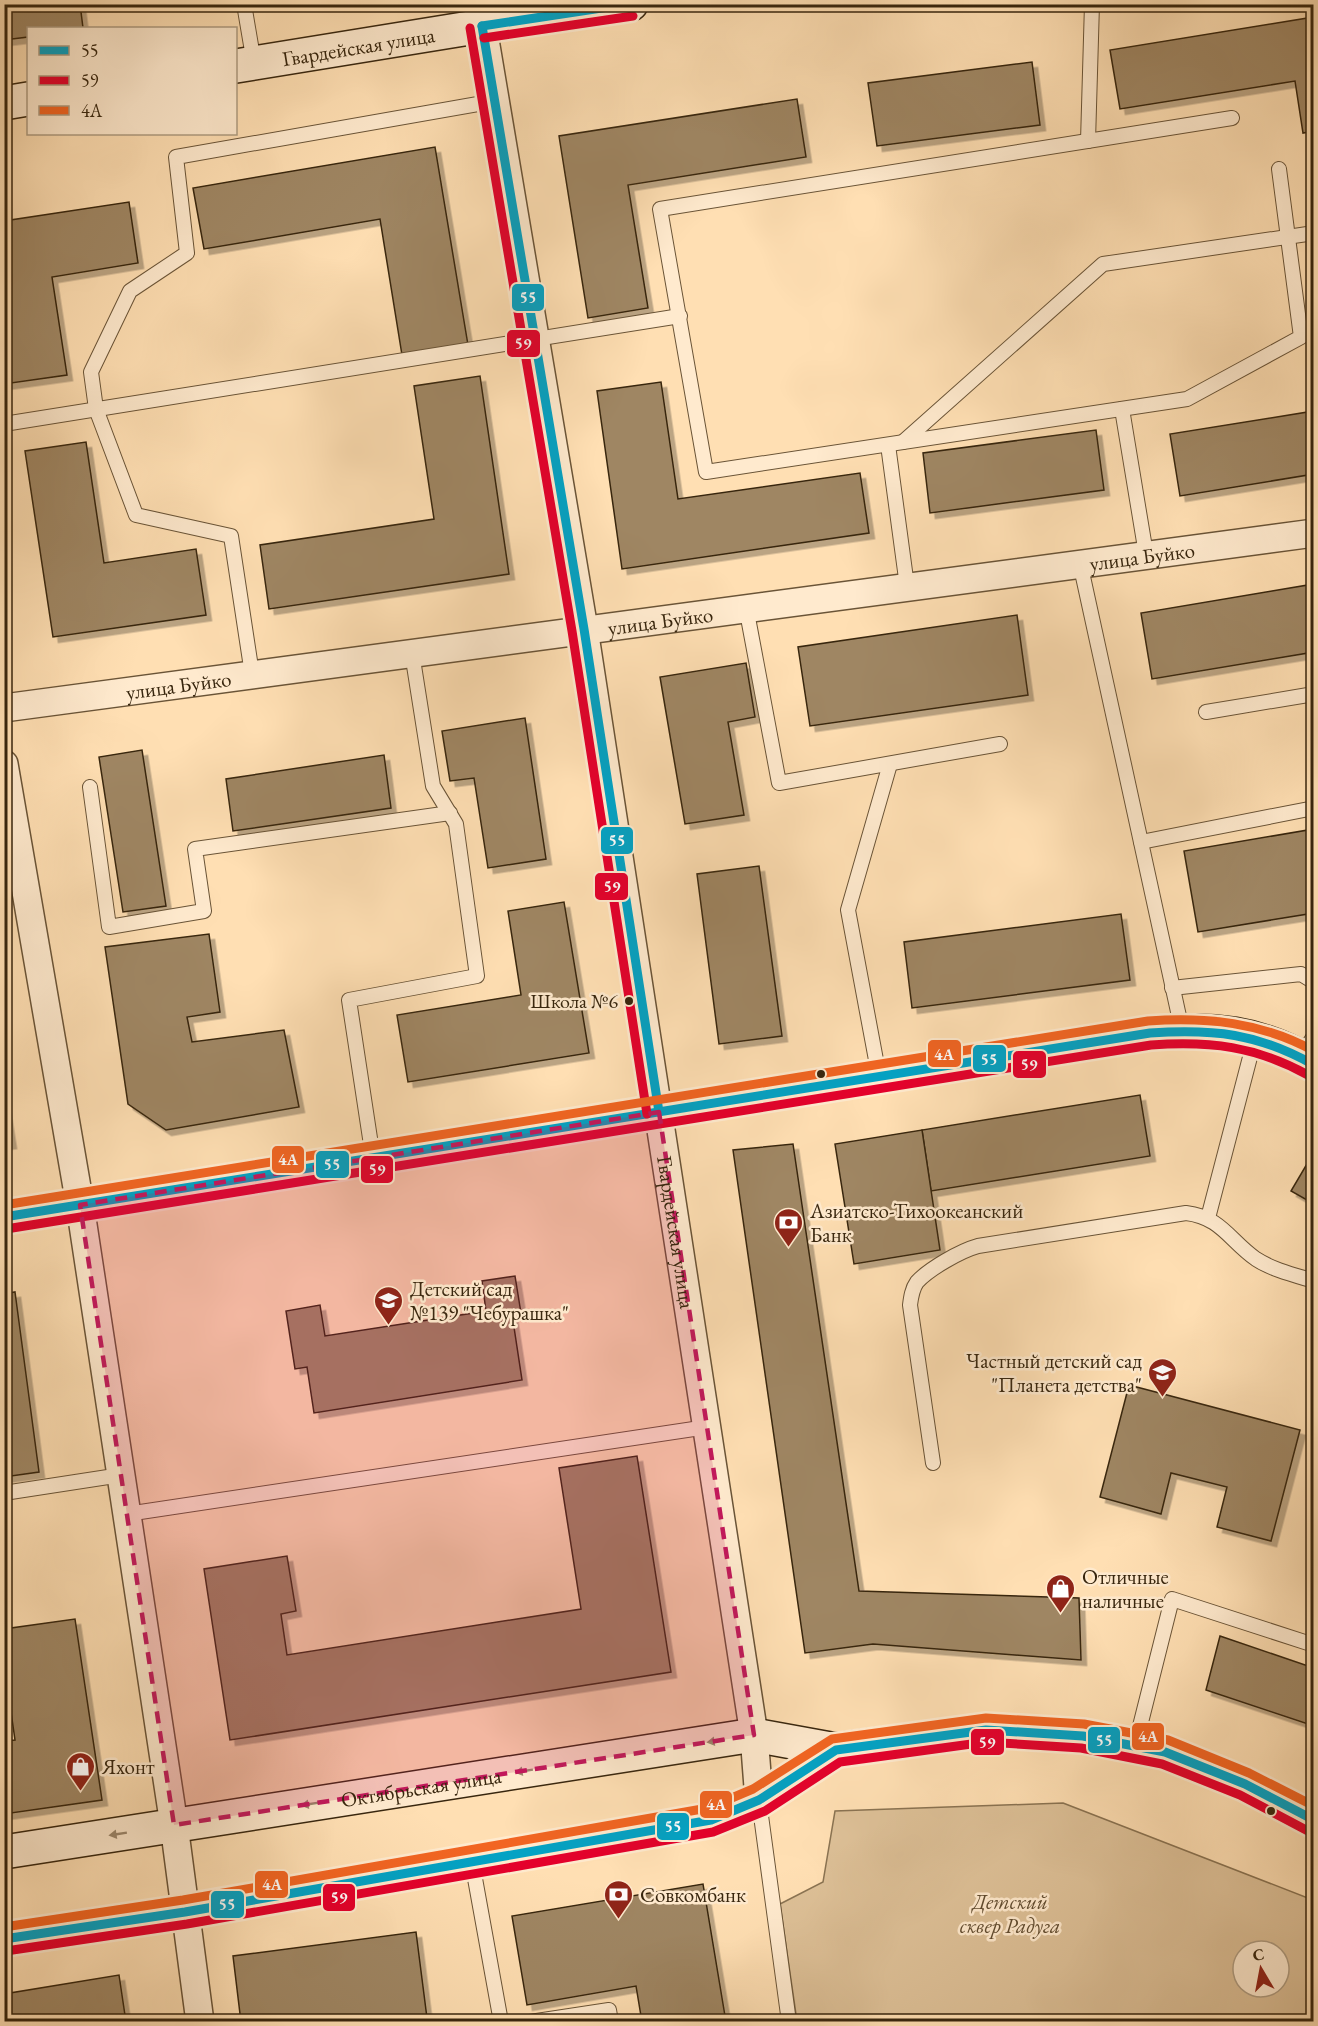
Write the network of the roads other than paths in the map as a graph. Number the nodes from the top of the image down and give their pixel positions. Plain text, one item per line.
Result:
1 (244, 4) edge
2 (632, 4) edge
3 (1092, 4) edge
4 (481, 15) edge
5 (245, 64) edge
6 (27, 99) edge
7 (495, 101) junction
8 (4, 103) edge
9 (1232, 118) dead end
10 (1088, 141) junction
11 (1279, 169) dead end
12 (1314, 233) edge
13 (1288, 237) junction
14 (680, 316) junction
15 (535, 339) junction
16 (96, 409) junction
17 (1122, 409) junction
18 (4, 424) edge
19 (903, 442) junction
20 (888, 445) junction
21 (1314, 533) edge
22 (1146, 554) junction
23 (1080, 563) junction
24 (908, 586) junction
25 (746, 607) junction
26 (584, 629) junction
27 (412, 653) junction
28 (252, 674) junction
29 (1314, 694) edge
30 (4, 708) edge
31 (1206, 712) dead end
32 (1000, 744) dead end
33 (4, 764) edge
34 (890, 764) junction
35 (90, 787) dead end
36 (1314, 808) edge
37 (450, 813) junction
38 (1141, 842) junction
39 (1314, 982) edge
40 (1172, 988) junction
41 (1182, 1030) junction
42 (1255, 1038) junction
43 (1309, 1053) edge
44 (879, 1077) junction
45 (659, 1112) junction
46 (374, 1158) junction
47 (80, 1205) junction
48 (4, 1217) edge
49 (1208, 1218) junction
50 (1314, 1281) edge
51 (707, 1427) junction
52 (933, 1463) dead end
53 (121, 1475) junction
54 (4, 1492) edge
55 (127, 1514) junction
56 (1314, 1645) edge
57 (754, 1736) junction
58 (1135, 1746) junction
59 (836, 1750) junction
60 (759, 1800) junction
61 (1314, 1820) edge
62 (174, 1825) junction
63 (4, 1852) edge
64 (472, 1862) junction
65 (185, 1912) junction
66 (4, 1939) edge
67 (200, 2022) edge
68 (501, 2022) edge
69 (530, 2022) edge
70 (611, 2022) edge
71 (789, 2022) edge

1 - 5 lane
2 - 4 street, Гвардейская улица
3 - 10 lane
4 - 5 street, Гвардейская улица
4 - 7 street, Гвардейская улица
6 - 8 street
7 - 15 street, Гвардейская улица
7 - 16 lane
9 - 10 lane
10 - 14 lane
11 - 13 lane
12 - 13 lane
13 - 17 lane
13 - 19 lane
14 - 15 lane
14 - 20 lane
15 - 16 lane
15 - 26 street, Гвардейская улица
16 - 18 lane
16 - 28 lane
17 - 19 lane
17 - 22 lane
19 - 20 lane
20 - 24 lane
21 - 22 street, улица Буйко
22 - 23 street, улица Буйко
23 - 24 street, улица Буйко
23 - 38 lane
24 - 25 street, улица Буйко
25 - 26 street, улица Буйко
25 - 34 lane
26 - 27 street, улица Буйко
26 - 45 street, Гвардейская улица
27 - 28 street, улица Буйко
27 - 37 lane
28 - 30 street, улица Буйко
29 - 31 lane
32 - 34 lane
33 - 47 street
34 - 44 lane
35 - 37 lane
36 - 38 lane
37 - 46 lane
38 - 40 lane
39 - 40 lane
40 - 41 lane
41 - 42 street
41 - 44 street
42 - 43 street
42 - 49 lane
44 - 45 street
45 - 46 street
45 - 51 street, Гвардейская улица
46 - 47 street
47 - 48 street
47 - 53 street
49 - 50 lane
49 - 52 lane
51 - 55 lane
51 - 57 street, Гвардейская улица
53 - 54 lane
53 - 55 street
55 - 62 street
56 - 58 lane
57 - 59 street, Октябрьская улица
57 - 60 street, Гвардейская улица
57 -> 62 street, Октябрьская улица
58 - 59 street, Октябрьская улица
58 - 61 street, Октябрьская улица
59 - 60 street, Октябрьская улица
60 - 64 street, Октябрьская улица
60 - 71 lane
62 -> 63 street, Октябрьская улица
62 - 65 street
64 - 65 street, Октябрьская улица
64 - 68 lane
65 - 66 street, Октябрьская улица
65 - 67 street
69 - 70 lane

